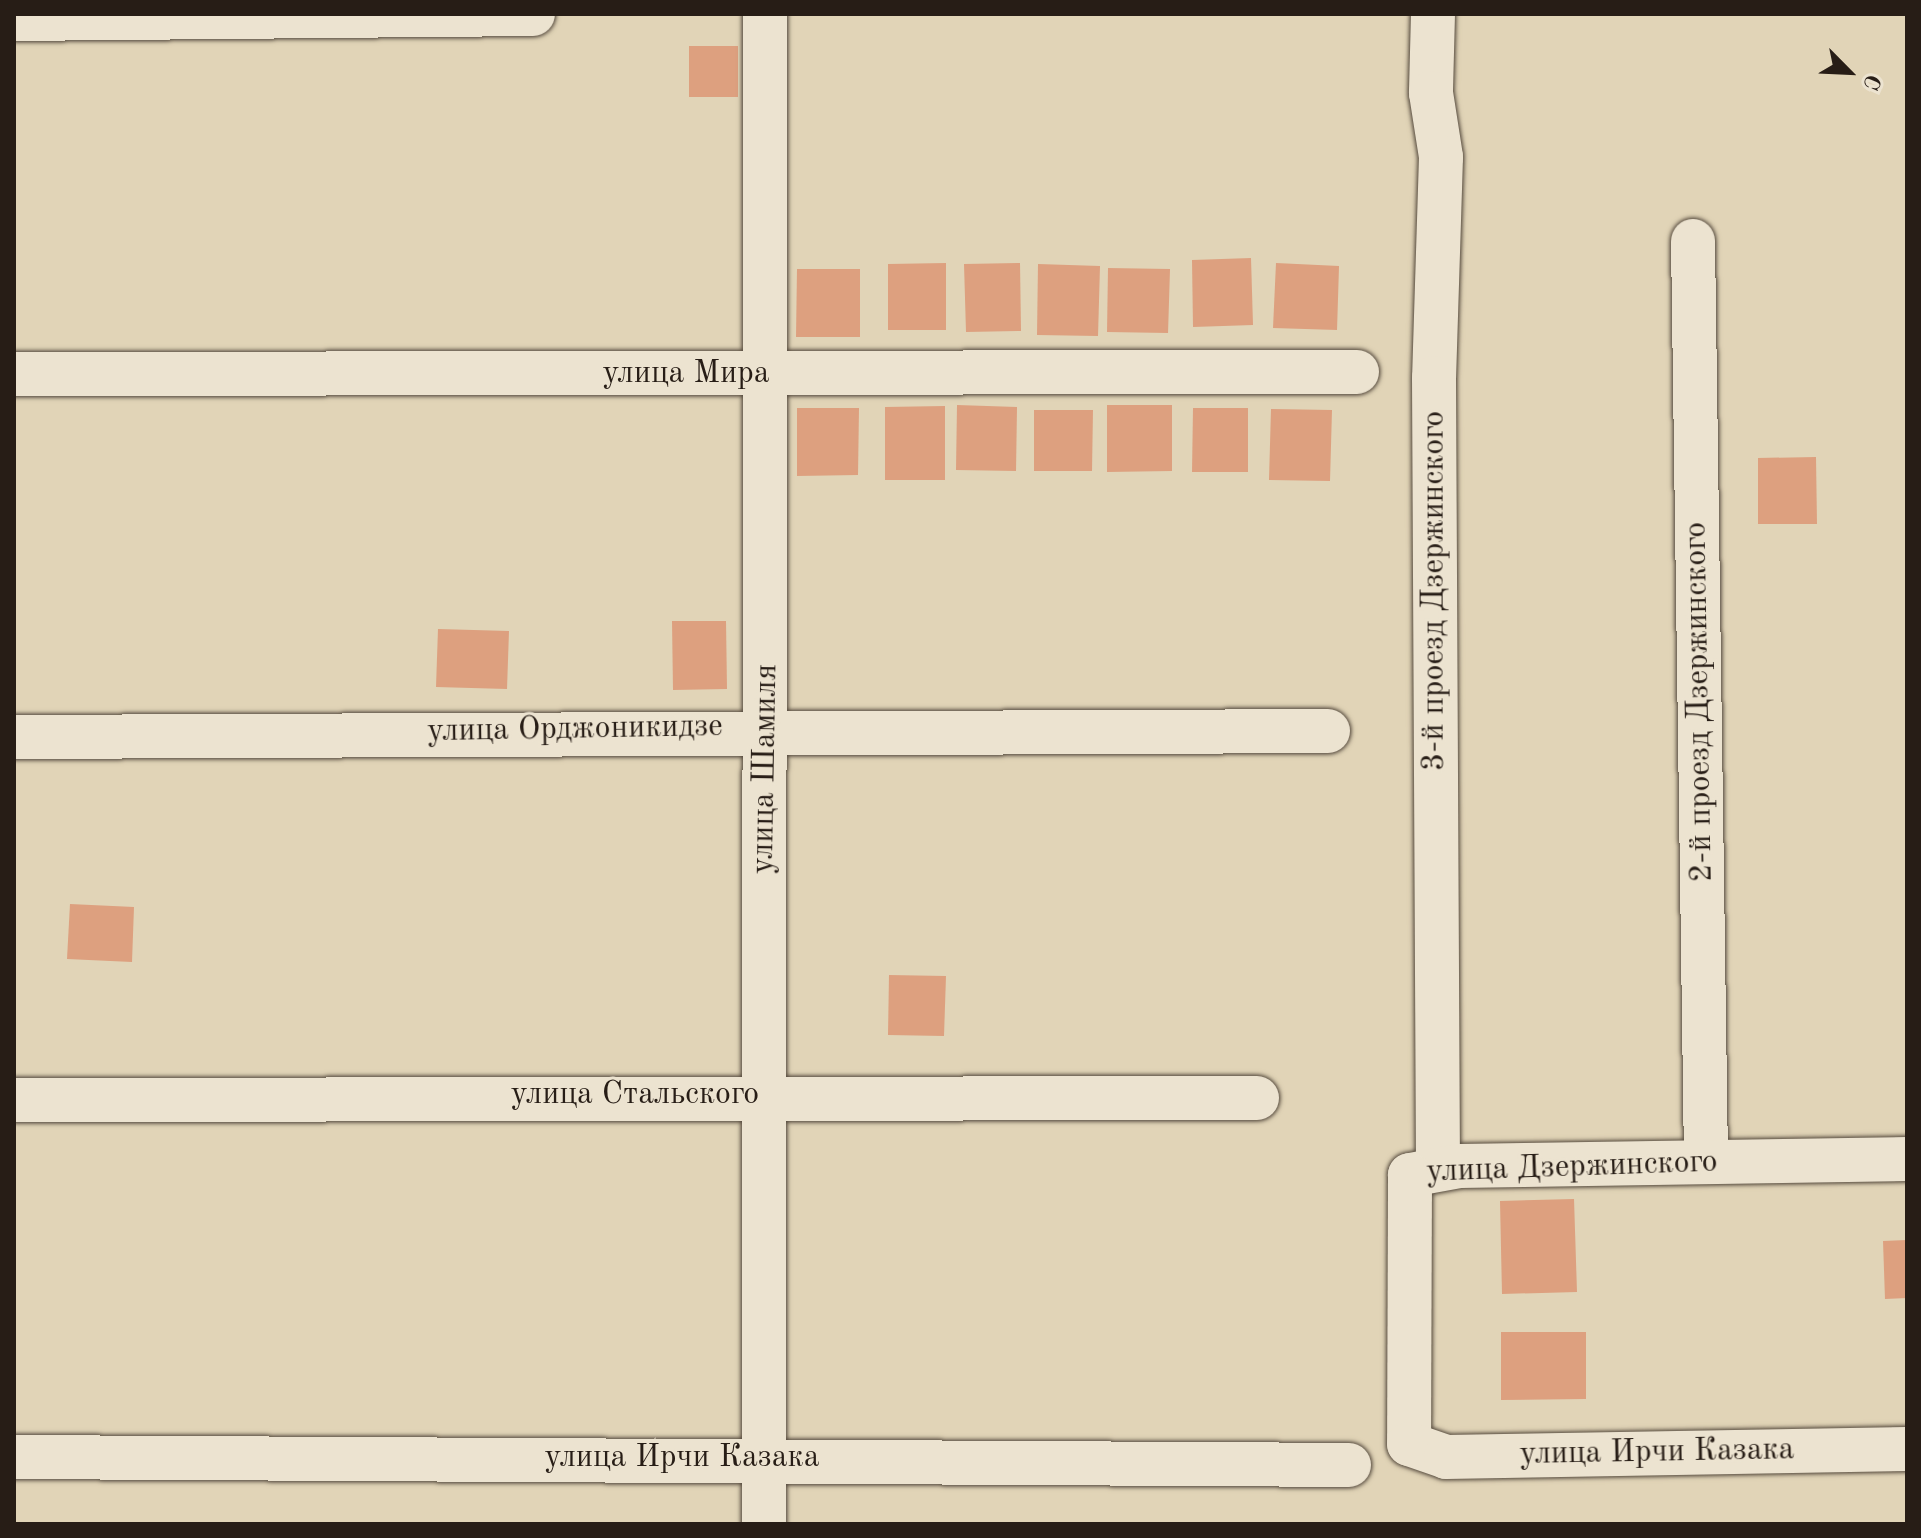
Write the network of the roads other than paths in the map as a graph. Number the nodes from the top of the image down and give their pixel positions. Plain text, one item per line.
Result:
1 (533, 14) edge
2 (765, 14) edge
3 (1433, 14) edge
4 (14, 19) edge
5 (1693, 241) dead end
6 (1357, 372) dead end
7 (14, 374) edge
8 (769, 374) junction
9 (766, 728) junction
10 (1328, 731) dead end
11 (14, 737) edge
12 (763, 1094) junction
13 (1257, 1098) dead end
14 (14, 1100) edge
15 (1907, 1159) edge
16 (1706, 1162) junction
17 (1438, 1168) junction
18 (1409, 1444) joint
19 (1907, 1449) edge
20 (14, 1457) edge
21 (765, 1457) junction
22 (1349, 1465) dead end
23 (764, 1524) edge

1 - 4 street
2 - 8 street, улица Шамиля
3 - 17 street, 3-й проезд Дзержинского
5 - 16 street, 2-й проезд Дзержинского
6 - 8 street, улица Мира
7 - 8 street, улица Мира
8 - 9 street, улица Шамиля
9 - 10 street, улица Орджоникидзе
9 - 11 street, улица Орджоникидзе
9 - 12 street, улица Шамиля
12 - 13 street, улица Стальского
12 - 14 street, улица Стальского
12 - 21 street, улица Шамиля
15 - 16 street, улица Дзержинского
16 - 17 street, улица Дзержинского
17 - 18 street, улица Дзержинского
18 - 19 street, улица Ирчи Казака
20 - 21 street, улица Ирчи Казака
21 - 22 street, улица Ирчи Казака
21 - 23 street, улица Шамиля

